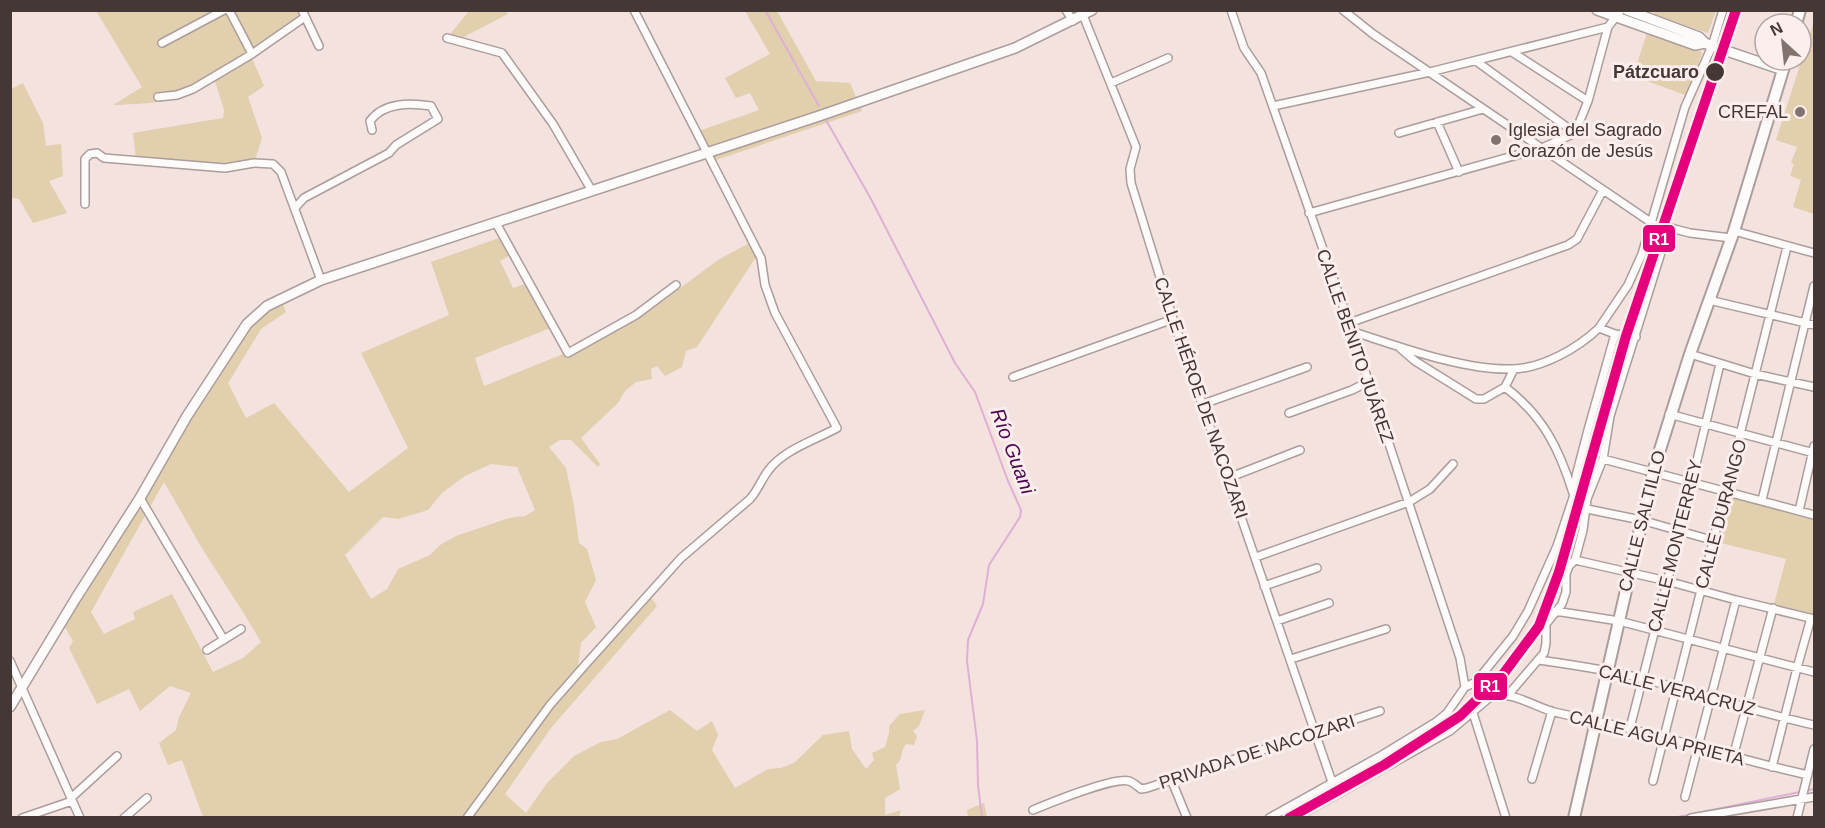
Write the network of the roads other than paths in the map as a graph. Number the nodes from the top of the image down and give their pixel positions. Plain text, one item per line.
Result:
1 (224, 10) edge
2 (229, 10) edge
3 (634, 10) edge
4 (1066, 10) edge
5 (1231, 10) edge
6 (1344, 10) edge
7 (1597, 10) edge
8 (1627, 10) edge
9 (1723, 10) edge
10 (1088, 13) edge
11 (303, 14) edge
12 (1619, 14) edge
13 (1073, 21) junction
14 (1608, 27) junction
15 (447, 38) dead end
16 (162, 43) dead end
17 (1708, 45) junction
18 (319, 46) dead end
19 (1512, 52) junction
20 (252, 54) junction
21 (1753, 57) edge
22 (1168, 58) dead end
23 (1476, 61) junction
24 (1430, 72) junction
25 (1782, 72) edge
26 (1111, 83) junction
27 (158, 97) dead end
28 (1588, 101) junction
29 (1273, 106) junction
30 (1483, 109) junction
31 (1437, 122) junction
32 (372, 130) dead end
33 (1399, 133) dead end
34 (1575, 133) junction
35 (1542, 148) junction
36 (706, 153) junction
37 (1459, 172) junction
38 (592, 190) junction
39 (1603, 190) junction
40 (85, 204) dead end
41 (295, 208) junction
42 (1309, 213) junction
43 (496, 223) junction
44 (1652, 223) junction
45 (1669, 227) junction
46 (1733, 235) junction
47 (1788, 247) junction
48 (1815, 253) edge
49 (321, 280) junction
50 (676, 285) dead end
51 (1815, 286) edge
52 (1709, 300) junction
53 (1770, 315) junction
54 (1173, 319) junction
55 (1349, 323) junction
56 (1806, 323) junction
57 (1815, 326) edge
58 (1599, 328) junction
59 (1351, 331) junction
60 (1615, 334) junction
61 (1636, 337) junction
62 (1398, 346) junction
63 (1690, 354) junction
64 (1720, 364) junction
65 (1307, 368) dead end
66 (1514, 369) junction
67 (1755, 374) junction
68 (1013, 377) dead end
69 (1792, 381) junction
70 (1368, 382) junction
71 (1505, 387) junction
72 (1815, 387) edge
73 (1203, 404) junction
74 (1289, 413) dead end
75 (1669, 414) junction
76 (1705, 424) junction
77 (1742, 433) junction
78 (1777, 443) junction
79 (1300, 450) dead end
80 (1814, 451) edge
81 (1603, 459) junction
82 (1453, 464) dead end
83 (1653, 472) junction
84 (1228, 478) junction
85 (1692, 483) junction
86 (1727, 491) junction
87 (1574, 495) junction
88 (140, 498) junction
89 (1762, 500) junction
90 (1409, 502) junction
91 (1587, 509) junction
92 (1799, 511) junction
93 (1815, 515) edge
94 (1641, 520) junction
95 (1680, 531) junction
96 (1715, 541) junction
97 (1256, 557) junction
98 (1575, 560) junction
99 (1317, 568) dead end
100 (1630, 572) junction
101 (1667, 581) junction
102 (1264, 585) junction
103 (1701, 590) junction
104 (1736, 600) junction
105 (1329, 603) dead end
106 (1773, 608) junction
107 (1555, 611) junction
108 (1813, 619) edge
109 (1277, 621) junction
110 (1619, 621) junction
111 (241, 629) dead end
112 (1386, 629) dead end
113 (1654, 630) junction
114 (1689, 639) junction
115 (224, 640) junction
116 (1725, 648) junction
117 (207, 650) dead end
118 (1759, 658) junction
119 (1291, 659) junction
120 (1539, 660) junction
121 (10, 661) edge
122 (1797, 668) junction
123 (1607, 671) junction
124 (1815, 672) edge
125 (1643, 679) junction
126 (1465, 687) junction
127 (22, 688) junction
128 (1677, 689) junction
129 (1508, 695) junction
130 (1711, 699) junction
131 (10, 707) edge
132 (1747, 709) junction
133 (1380, 711) dead end
134 (1552, 711) junction
135 (1473, 713) junction
136 (1784, 718) junction
137 (1595, 721) junction
138 (1815, 724) edge
139 (1630, 728) junction
140 (1315, 733) junction
141 (1665, 738) junction
142 (1699, 748) junction
143 (1815, 749) edge
144 (117, 756) dead end
145 (1733, 757) junction
146 (1772, 767) junction
147 (1807, 777) junction
148 (1171, 779) junction
149 (1532, 779) dead end
150 (1653, 781) dead end
151 (1332, 782) junction
152 (1685, 797) dead end
153 (1801, 797) junction
154 (1815, 797) edge
155 (147, 798) dead end
156 (72, 799) junction
157 (1033, 810) dead end
158 (22, 818) edge
159 (80, 818) edge
160 (124, 818) edge
161 (467, 818) edge
162 (1187, 818) edge
163 (1269, 818) edge
164 (1295, 818) edge
165 (1506, 818) edge
166 (1574, 818) edge
167 (1691, 818) edge
168 (1797, 818) edge

1 - 16 street
2 - 20 street
3 - 36 street
4 - 13 street
5 - 29 street, CALLE BENITO JUÁREZ
6 - 24 street
7 - 12 main road
8 - 17 main road
9 - 17 street
10 - 13 main road
10 - 26 street, CALLE HÉROE DE NACOZARI
11 - 18 street
11 - 20 street
12 - 14 street
12 - 17 main road
13 - 36 main road
14 - 19 street
14 - 28 street
15 - 38 street
17 - 21 main road
17 - 44 street
19 - 23 street
19 - 28 street
20 - 27 street
22 - 26 street
23 - 24 street
23 - 34 street
24 - 29 street
24 - 30 street
25 - 46 main road, CALLE SALTILLO
26 - 54 street, CALLE HÉROE DE NACOZARI
28 - 34 street
29 - 42 street, CALLE BENITO JUÁREZ
30 - 31 street
30 - 35 street
31 - 33 street
31 - 37 street
32 - 41 street
34 - 35 street
35 - 37 street
35 - 39 street
36 - 38 main road
36 - 161 street
37 - 42 street
38 - 43 main road
39 - 44 street
39 - 55 street
40 - 41 street
41 - 49 street
42 - 55 street, CALLE BENITO JUÁREZ
43 - 49 main road
43 - 50 street
44 - 45 street
44 - 58 street
45 - 46 street
45 - 61 street
46 - 47 street
46 - 52 main road, CALLE SALTILLO
47 - 48 street
47 - 53 street, CALLE DURANGO
49 - 88 main road
51 - 56 street
52 - 53 street
52 - 63 main road, CALLE SALTILLO
53 - 56 street
53 - 67 street, CALLE DURANGO
54 - 68 street
54 - 73 street, CALLE HÉROE DE NACOZARI
55 - 59 street, CALLE BENITO JUÁREZ
56 - 57 street
56 - 69 street
58 - 60 street
58 - 66 street
59 - 62 street
59 - 70 street, CALLE BENITO JUÁREZ
60 - 61 street
60 - 87 street
61 - 81 street
62 - 66 street
62 - 71 street
63 - 64 street
63 - 75 main road, CALLE SALTILLO
64 - 67 street
64 - 76 street, CALLE MONTERREY
65 - 73 street
66 - 71 street
67 - 69 street
67 - 77 street, CALLE DURANGO
69 - 72 street
69 - 78 street
70 - 74 street
70 - 90 street, CALLE BENITO JUÁREZ
71 - 87 street
73 - 84 street, CALLE HÉROE DE NACOZARI
75 - 76 street
75 - 83 main road, CALLE SALTILLO
76 - 77 street
76 - 85 street, CALLE MONTERREY
77 - 78 street
77 - 86 street, CALLE DURANGO
78 - 80 street
78 - 89 street
79 - 84 street
80 - 92 street
81 - 83 street
81 - 91 street
82 - 90 street
83 - 85 street
83 - 94 main road, CALLE SALTILLO
84 - 97 street, CALLE HÉROE DE NACOZARI
85 - 86 street
85 - 95 street, CALLE MONTERREY
86 - 89 street
86 - 96 street, CALLE DURANGO
87 - 126 street
88 - 115 street
88 - 127 main road
89 - 92 street
90 - 97 street
90 - 126 street, CALLE BENITO JUÁREZ
91 - 94 street
91 - 98 street
92 - 93 street
94 - 95 street
94 - 100 main road, CALLE SALTILLO
95 - 96 street
95 - 101 street, CALLE MONTERREY
96 - 103 street, CALLE DURANGO
97 - 102 street, CALLE HÉROE DE NACOZARI
98 - 100 street
98 - 107 street
99 - 102 street
100 - 101 street
100 - 110 main road, CALLE SALTILLO
101 - 103 street
101 - 113 street, CALLE MONTERREY
102 - 109 street, CALLE HÉROE DE NACOZARI
103 - 104 street
103 - 114 street, CALLE DURANGO
104 - 106 street
104 - 116 street
105 - 109 street
106 - 108 street
106 - 118 street
107 - 110 street
107 - 120 street
108 - 122 street
109 - 119 street, CALLE HÉROE DE NACOZARI
110 - 113 street
110 - 123 main road, CALLE SALTILLO
111 - 115 street
112 - 119 street
113 - 114 street
113 - 125 street, CALLE MONTERREY
114 - 116 street
114 - 128 street, CALLE DURANGO
115 - 117 street
116 - 118 street
116 - 130 street
118 - 122 street
118 - 132 street
119 - 140 street, CALLE HÉROE DE NACOZARI
120 - 123 street, CALLE VERACRUZ
120 - 129 street
121 - 127 street
122 - 124 street
122 - 136 street
123 - 125 street, CALLE VERACRUZ
123 - 137 main road, CALLE SALTILLO
125 - 128 street, CALLE VERACRUZ
125 - 139 street, CALLE MONTERREY
126 - 151 street
127 - 131 main road
127 - 156 street
128 - 130 street, CALLE VERACRUZ
128 - 141 street, CALLE DURANGO
129 - 134 street, CALLE AGUA PRIETA
129 - 135 street
130 - 132 street, CALLE VERACRUZ
130 - 142 street
132 - 136 street, CALLE VERACRUZ
132 - 145 street
133 - 140 street, PRIVADA DE NACOZARI
134 - 137 street, CALLE AGUA PRIETA
134 - 149 street
135 - 164 street
135 - 165 street
136 - 138 street, CALLE VERACRUZ
136 - 146 street
137 - 139 street, CALLE AGUA PRIETA
137 - 166 main road, CALLE SALTILLO
139 - 141 street, CALLE AGUA PRIETA
140 - 148 street, PRIVADA DE NACOZARI
140 - 151 street, CALLE HÉROE DE NACOZARI
141 - 142 street, CALLE AGUA PRIETA
141 - 150 street, CALLE DURANGO
142 - 145 street, CALLE AGUA PRIETA
142 - 152 street
143 - 147 street
144 - 156 street
145 - 146 street, CALLE AGUA PRIETA
146 - 147 street, CALLE AGUA PRIETA
147 - 153 street
148 - 157 street, PRIVADA DE NACOZARI
148 - 162 street
151 - 163 street
153 - 154 street
153 - 167 street
153 - 168 street
155 - 160 street
156 - 158 street
156 - 159 street

